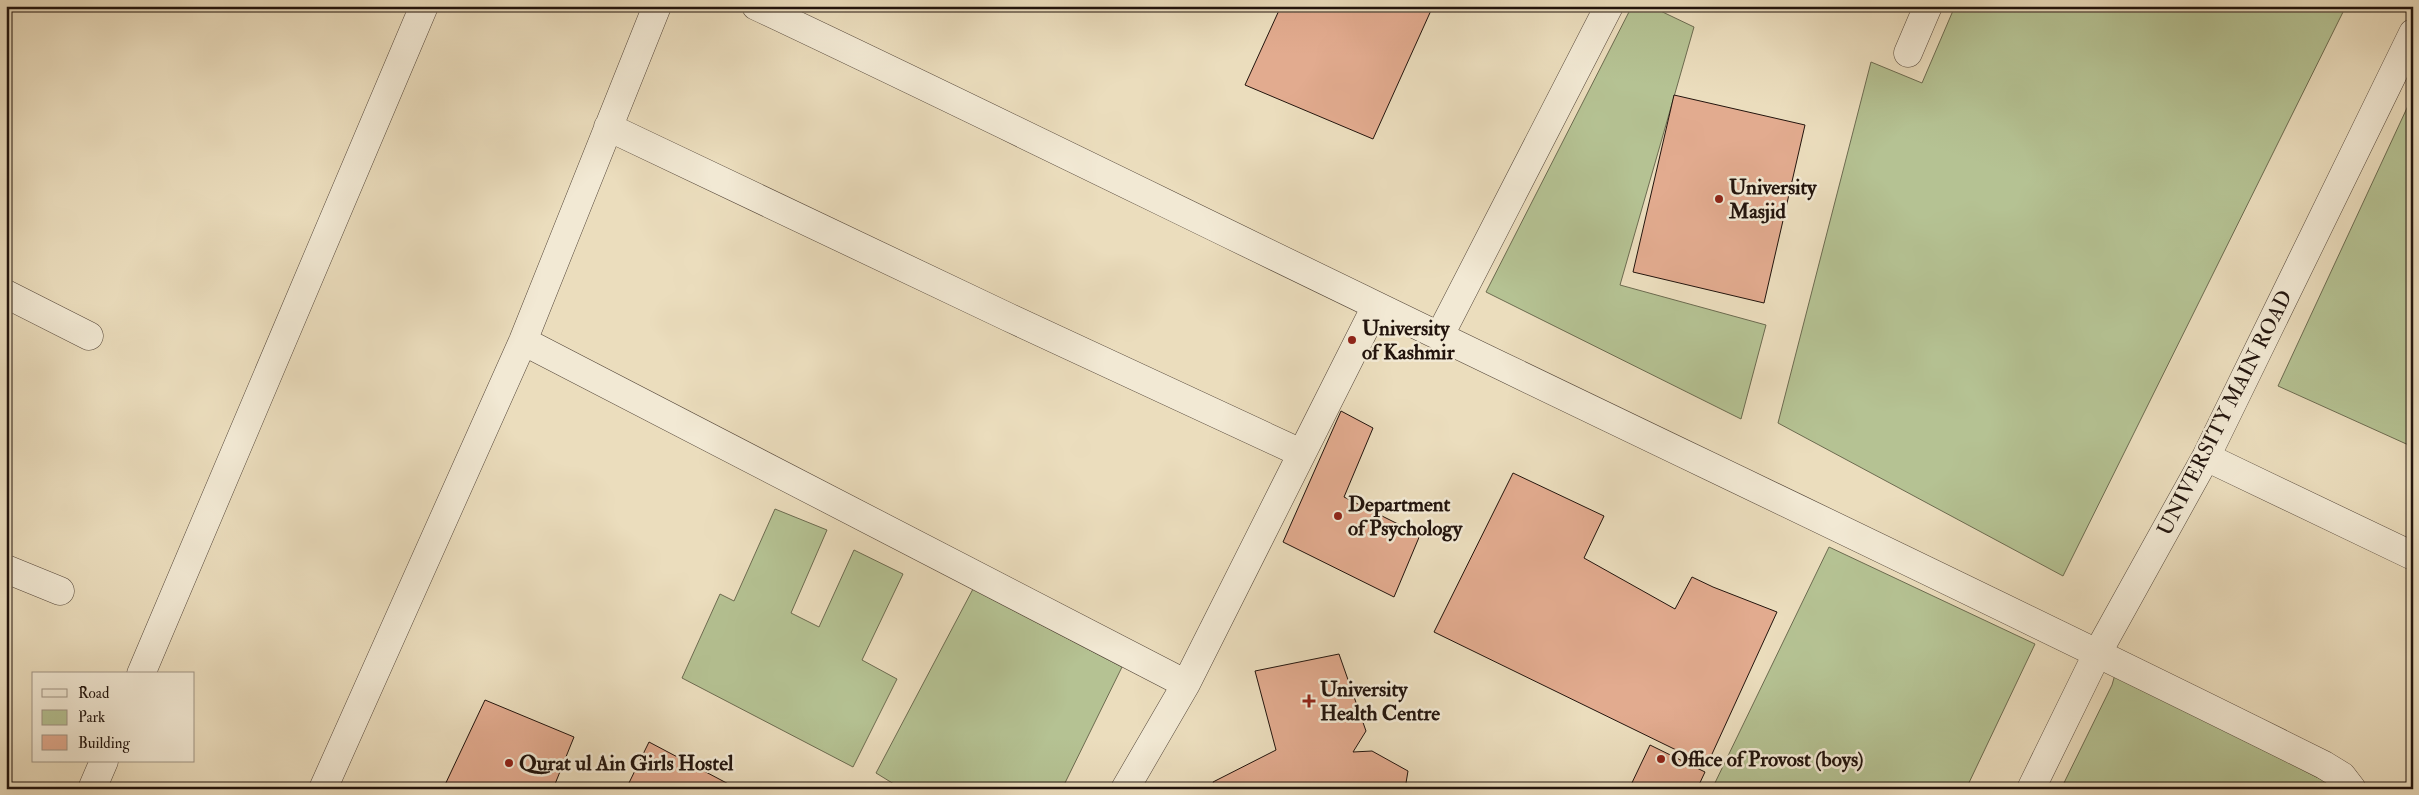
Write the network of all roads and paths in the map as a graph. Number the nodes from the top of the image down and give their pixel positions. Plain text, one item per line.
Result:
1 (424, 6) edge
2 (657, 6) edge
3 (756, 6) edge
4 (1609, 6) edge
5 (1928, 6) edge
6 (2413, 33) edge
7 (1908, 53) dead end
8 (608, 127) junction
9 (6, 294) edge
10 (1376, 306) junction
11 (1440, 335) junction
12 (89, 336) dead end
13 (523, 341) junction
14 (1301, 453) junction
15 (2206, 457) junction
16 (2413, 556) edge
17 (6, 568) edge
18 (60, 591) dead end
19 (2098, 652) junction
20 (142, 672) edge
21 (1186, 684) junction
22 (104, 762) edge
23 (92, 789) edge
24 (323, 789) edge
25 (1125, 789) edge
26 (2031, 789) edge
27 (2352, 789) edge

1 - 20 street
2 - 8 street
3 - 10 street
4 - 11 street
5 - 7 street
6 - 15 street, UNIVERSITY MAIN ROAD
8 - 13 street
8 - 14 street
9 - 12 street
10 - 11 street
10 - 14 street
11 - 19 street
13 - 21 street
13 - 24 street
14 - 21 street
15 - 16 street
15 - 19 street, UNIVERSITY MAIN ROAD
17 - 18 street
19 - 26 street, UNIVERSITY MAIN ROAD
19 - 27 street
21 - 25 street
22 - 23 street

